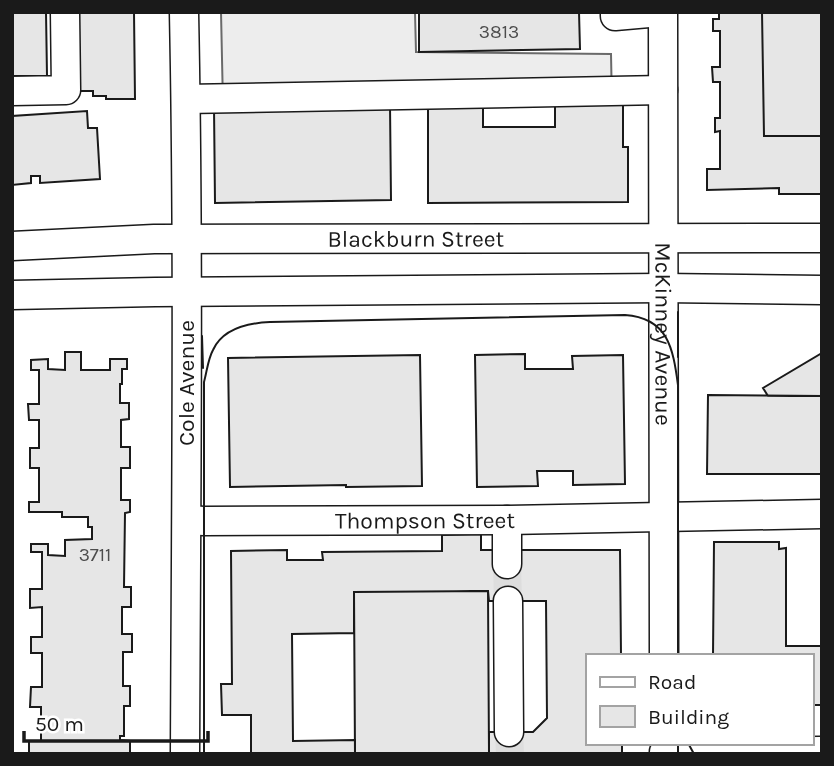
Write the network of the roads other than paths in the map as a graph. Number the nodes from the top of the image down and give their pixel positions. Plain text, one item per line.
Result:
1 (65, 12) edge
2 (184, 12) edge
3 (615, 12) edge
4 (661, 12) edge
5 (663, 89) junction
6 (12, 91) edge
7 (186, 99) junction
8 (664, 238) junction
9 (822, 238) edge
10 (186, 239) junction
11 (12, 246) edge
12 (663, 288) junction
13 (822, 290) edge
14 (186, 292) junction
15 (12, 295) edge
16 (822, 514) edge
17 (664, 518) junction
18 (187, 520) junction
19 (507, 520) junction
20 (508, 565) tunnel mouth
21 (508, 601) tunnel mouth
22 (664, 654) edge
23 (509, 732) tunnel mouth
24 (664, 750) edge
25 (822, 751) edge
26 (185, 754) edge

1 - 6 street
2 - 7 street, Cole Avenue
3 - 4 street
4 - 5 street, McKinney Avenue
5 - 7 street
5 - 8 street, McKinney Avenue
7 - 10 street, Cole Avenue
8 - 9 street, Blackburn Street
8 - 10 street, Blackburn Street
8 - 12 street, McKinney Avenue
10 - 11 street, Blackburn Street
10 - 14 street, Cole Avenue
12 - 13 street
12 - 14 street
12 - 17 street, McKinney Avenue
14 - 15 street
14 - 18 street, Cole Avenue
16 - 17 street, Thompson Street
17 - 19 street, Thompson Street
17 - 22 street, McKinney Avenue
18 - 19 street, Thompson Street
18 - 26 street, Cole Avenue
19 - 20 street
21 - 23 street
24 - 25 street

